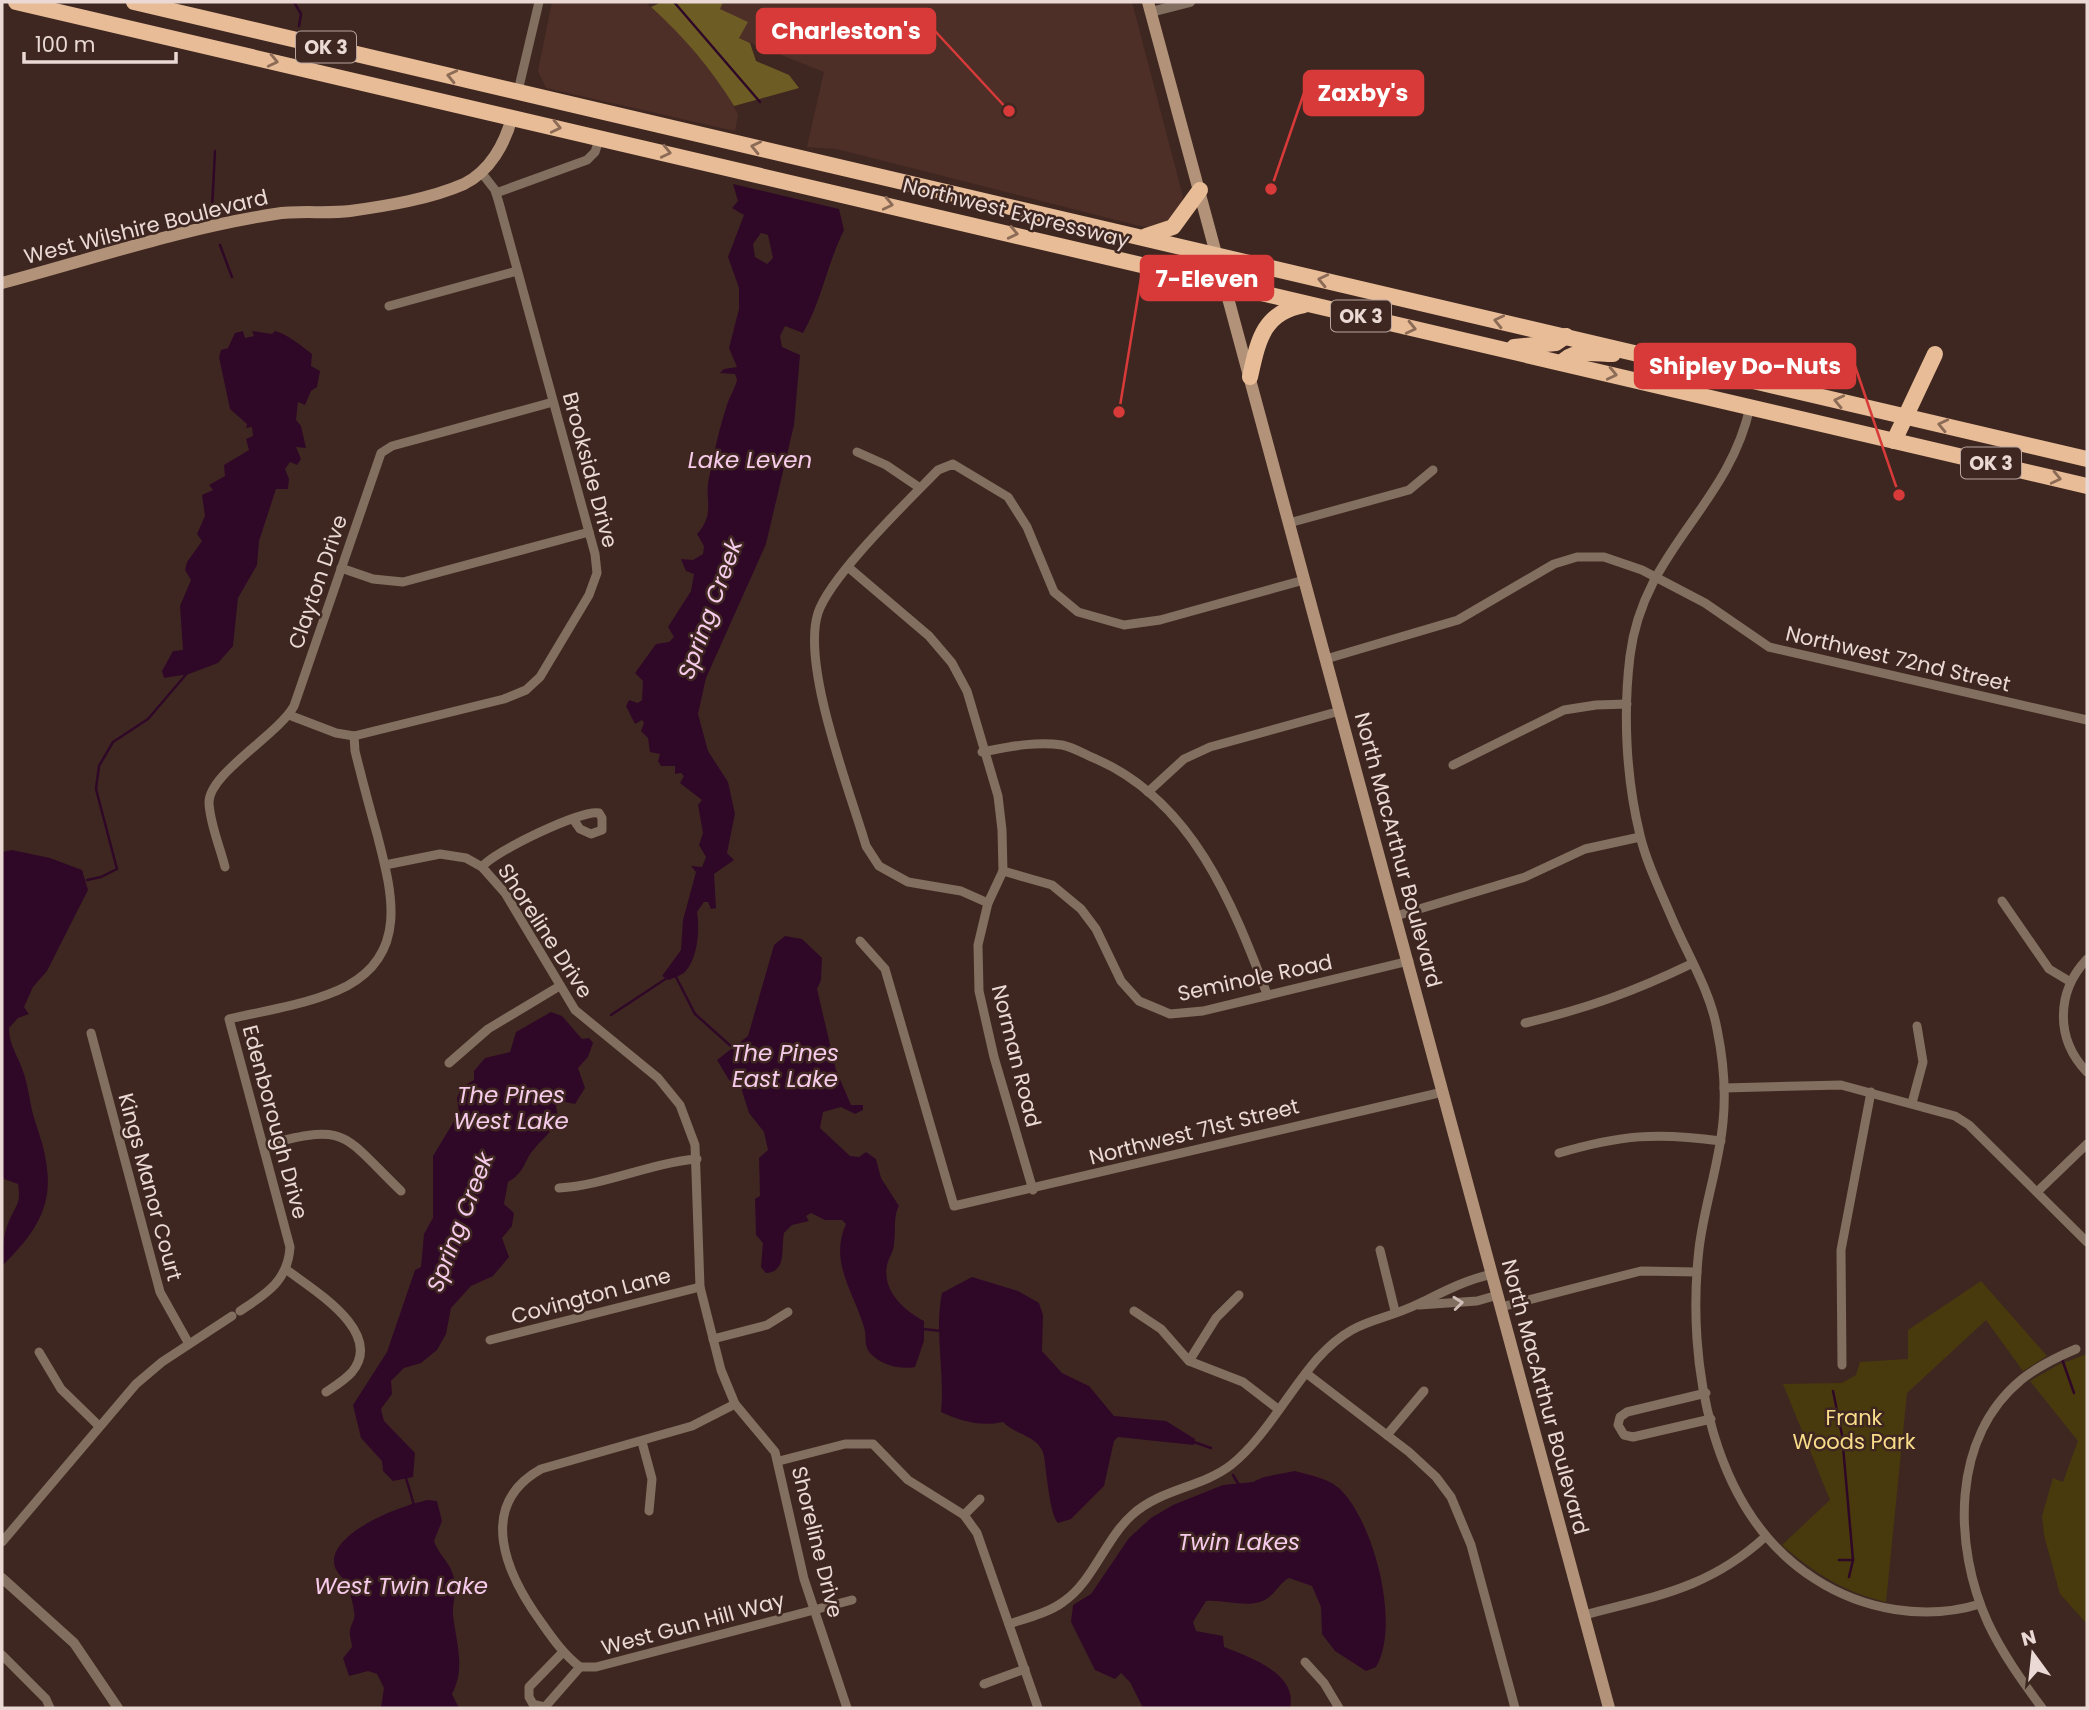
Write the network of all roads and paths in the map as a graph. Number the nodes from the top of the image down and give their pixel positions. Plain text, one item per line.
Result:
1 (16, 2) edge
2 (134, 2) edge
3 (539, 2) edge
4 (1190, 2) edge
5 (1149, 7) edge
6 (518, 91) junction
7 (512, 117) junction
8 (600, 136) junction
9 (481, 172) junction
10 (1200, 190) junction
11 (496, 193) junction
12 (974, 198) junction
13 (969, 223) junction
14 (1141, 237) junction
15 (1217, 255) junction
16 (517, 271) junction
17 (2, 283) edge
18 (1225, 284) junction
19 (1310, 304) junction
20 (389, 306) dead end
21 (1566, 336) junction
22 (1498, 348) junction
23 (1637, 354) junction
24 (1562, 363) junction
25 (1250, 377) junction
26 (553, 402) junction
27 (1750, 407) junction
28 (1886, 412) junction
29 (1906, 416) junction
30 (1894, 441) junction
31 (857, 452) dead end
32 (2087, 459) edge
33 (1433, 470) dead end
34 (2087, 486) edge
35 (920, 488) junction
36 (1289, 523) junction
37 (589, 532) junction
38 (848, 567) junction
39 (341, 568) junction
40 (1654, 576) junction
41 (1304, 580) junction
42 (1326, 659) junction
43 (1627, 705) junction
44 (1340, 711) junction
45 (289, 715) junction
46 (2087, 720) edge
47 (354, 736) junction
48 (982, 752) junction
49 (1453, 765) dead end
50 (1148, 792) junction
51 (573, 819) dead end
52 (1640, 837) junction
53 (385, 864) junction
54 (225, 867) dead end
55 (482, 867) junction
56 (1003, 871) junction
57 (2002, 901) dead end
58 (988, 903) junction
59 (1395, 916) junction
60 (860, 941) dead end
61 (2087, 959) edge
62 (1409, 961) junction
63 (1691, 964) junction
64 (2069, 981) junction
65 (558, 987) junction
66 (1268, 994) junction
67 (1525, 1023) dead end
68 (1917, 1026) dead end
69 (91, 1033) dead end
70 (449, 1063) dead end
71 (2087, 1072) edge
72 (1724, 1088) junction
73 (1443, 1092) junction
74 (1871, 1092) junction
75 (1912, 1103) junction
76 (1721, 1141) junction
77 (2087, 1144) edge
78 (264, 1145) junction
79 (1559, 1153) dead end
80 (697, 1159) junction
81 (559, 1188) dead end
82 (1033, 1190) junction
83 (401, 1191) dead end
84 (2037, 1192) junction
85 (2087, 1242) edge
86 (1380, 1250) dead end
87 (287, 1270) junction
88 (1697, 1272) junction
89 (1492, 1274) junction
90 (700, 1287) junction
91 (1238, 1295) dead end
92 (1499, 1301) junction
93 (1417, 1305) junction
94 (1134, 1311) dead end
95 (1395, 1311) junction
96 (788, 1312) dead end
97 (713, 1339) junction
98 (490, 1340) dead end
99 (189, 1344) junction
100 (2076, 1349) dead end
101 (39, 1352) dead end
102 (1189, 1361) junction
103 (1842, 1364) dead end
104 (1306, 1373) junction
105 (1424, 1391) dead end
106 (326, 1392) dead end
107 (1706, 1393) junction
108 (735, 1404) junction
109 (1278, 1409) junction
110 (1711, 1419) junction
111 (99, 1426) junction
112 (1387, 1435) junction
113 (642, 1441) junction
114 (779, 1461) junction
115 (980, 1499) dead end
116 (649, 1511) dead end
117 (964, 1515) junction
118 (1765, 1536) junction
119 (2, 1542) edge
120 (2, 1578) edge
121 (852, 1600) dead end
122 (1980, 1604) junction
123 (814, 1611) junction
124 (1584, 1615) junction
125 (1009, 1624) junction
126 (563, 1652) junction
127 (2, 1655) edge
128 (1305, 1662) dead end
129 (580, 1667) junction
130 (1025, 1670) junction
131 (984, 1684) dead end
132 (50, 1708) edge
133 (118, 1708) edge
134 (847, 1708) edge
135 (1038, 1708) edge
136 (1339, 1708) edge
137 (1515, 1708) edge
138 (1609, 1708) edge
139 (2042, 1708) edge

1 -> 7 highway, Northwest Expressway / OK 3
6 -> 2 highway, Northwest Expressway / OK 3
3 - 6 street
4 - 5 street
5 - 10 main road, North MacArthur Boulevard
6 - 7 highway
12 -> 6 highway, Northwest Expressway / OK 3
7 -> 8 highway, Northwest Expressway / OK 3
7 - 9 main road, West Wilshire Boulevard
8 - 11 street
8 -> 13 highway, Northwest Expressway / OK 3
9 - 11 street, Brookside Drive
9 - 17 main road, West Wilshire Boulevard
10 - 14 highway
10 - 15 main road, North MacArthur Boulevard
11 - 16 street, Brookside Drive
12 - 13 highway
12 - 14 highway, Northwest Expressway / OK 3
13 -> 18 highway, Northwest Expressway / OK 3
14 - 15 highway, Northwest Expressway / OK 3
15 - 18 main road, North MacArthur Boulevard
21 -> 15 highway, Northwest Expressway / OK 3
16 - 20 street
16 - 26 street, Brookside Drive
18 - 19 highway, Northwest Expressway / OK 3
18 - 25 main road, North MacArthur Boulevard
19 -> 22 highway, Northwest Expressway / OK 3
19 - 25 highway
21 - 22 highway
21 - 23 highway, Northwest Expressway / OK 3
22 - 24 highway, Northwest Expressway / OK 3
23 - 24 highway
28 -> 23 highway, Northwest Expressway / OK 3
24 -> 27 highway, Northwest Expressway / OK 3
25 - 36 main road, North MacArthur Boulevard
26 - 37 street, Brookside Drive
26 - 39 street, Clayton Drive
27 - 30 highway, Northwest Expressway / OK 3
27 - 40 street
28 - 29 highway, Northwest Expressway / OK 3
28 - 29 highway
29 - 30 highway
32 -> 29 highway, Northwest Expressway / OK 3
30 -> 34 highway, Northwest Expressway / OK 3
31 - 35 street
33 - 36 street
35 - 38 street
35 - 41 street
36 - 41 main road, North MacArthur Boulevard
37 - 39 street
37 - 47 street, Brookside Drive
38 - 48 street, Norman Road
38 - 58 street
39 - 45 street, Clayton Drive
40 - 42 street, Northwest 72nd Street
40 - 43 street
40 - 46 street, Northwest 72nd Street
41 - 42 main road, North MacArthur Boulevard
42 - 44 main road, North MacArthur Boulevard
43 - 49 street
43 - 52 street
44 - 50 street
44 - 59 main road, North MacArthur Boulevard
45 - 47 street, Brookside Drive
45 - 54 street, Clayton Drive
47 - 53 street, Edenborough Drive
48 - 50 street
48 - 56 street, Norman Road
50 - 66 street
51 - 55 street
52 - 59 street
52 - 63 street
53 - 55 street, Shoreline Drive
53 - 78 street, Edenborough Drive
55 - 65 street, Shoreline Drive
56 - 58 street, Norman Road
56 - 66 street, Seminole Road
57 - 64 street
58 - 82 street, Norman Road
59 - 62 main road, North MacArthur Boulevard
60 - 82 street, Northwest 71st Street
61 - 64 street
62 - 66 street, Seminole Road
62 - 73 main road, North MacArthur Boulevard
63 - 67 street
63 - 72 street
64 - 71 street
65 - 70 street
65 - 80 street, Shoreline Drive
68 - 75 street
69 - 99 street, Kings Manor Court
72 - 74 street
72 - 76 street
73 - 82 street, Northwest 71st Street
73 - 89 main road, North MacArthur Boulevard
74 - 75 street
74 - 103 street
75 - 84 street
76 - 79 street
76 - 88 street
77 - 84 street
78 - 83 street
78 - 87 street, Edenborough Drive
80 - 81 street
80 - 90 street, Shoreline Drive
84 - 85 street
86 - 95 street
87 - 99 street
87 - 106 street
88 - 92 street
88 - 107 street
89 - 92 main road, North MacArthur Boulevard
89 - 93 street
90 - 97 street, Shoreline Drive
90 - 98 street, Covington Lane
91 - 102 street
93 -> 92 street
92 - 124 main road, North MacArthur Boulevard
93 - 95 street
94 - 102 street
95 - 104 street
96 - 97 street
97 - 108 street, Shoreline Drive
99 - 111 street
100 - 122 street
101 - 111 street
102 - 109 street
104 - 109 street
104 - 112 street
105 - 112 street
107 - 110 street
107 - 110 street
108 - 113 street
108 - 114 street, Shoreline Drive
109 - 125 street
110 - 118 street
111 - 119 street
112 - 137 street
113 - 116 street
113 - 126 street
114 - 117 street
114 - 123 street, Shoreline Drive
115 - 117 street
117 - 125 street
118 - 122 street
118 - 124 street
120 - 133 street
121 - 123 street, West Gun Hill Way
122 - 139 street
123 - 129 street, West Gun Hill Way
123 - 134 street, Shoreline Drive
124 - 138 main road, North MacArthur Boulevard
125 - 130 street
126 - 129 street
126 - 129 street
127 - 132 street
128 - 136 street
130 - 131 street
130 - 135 street

